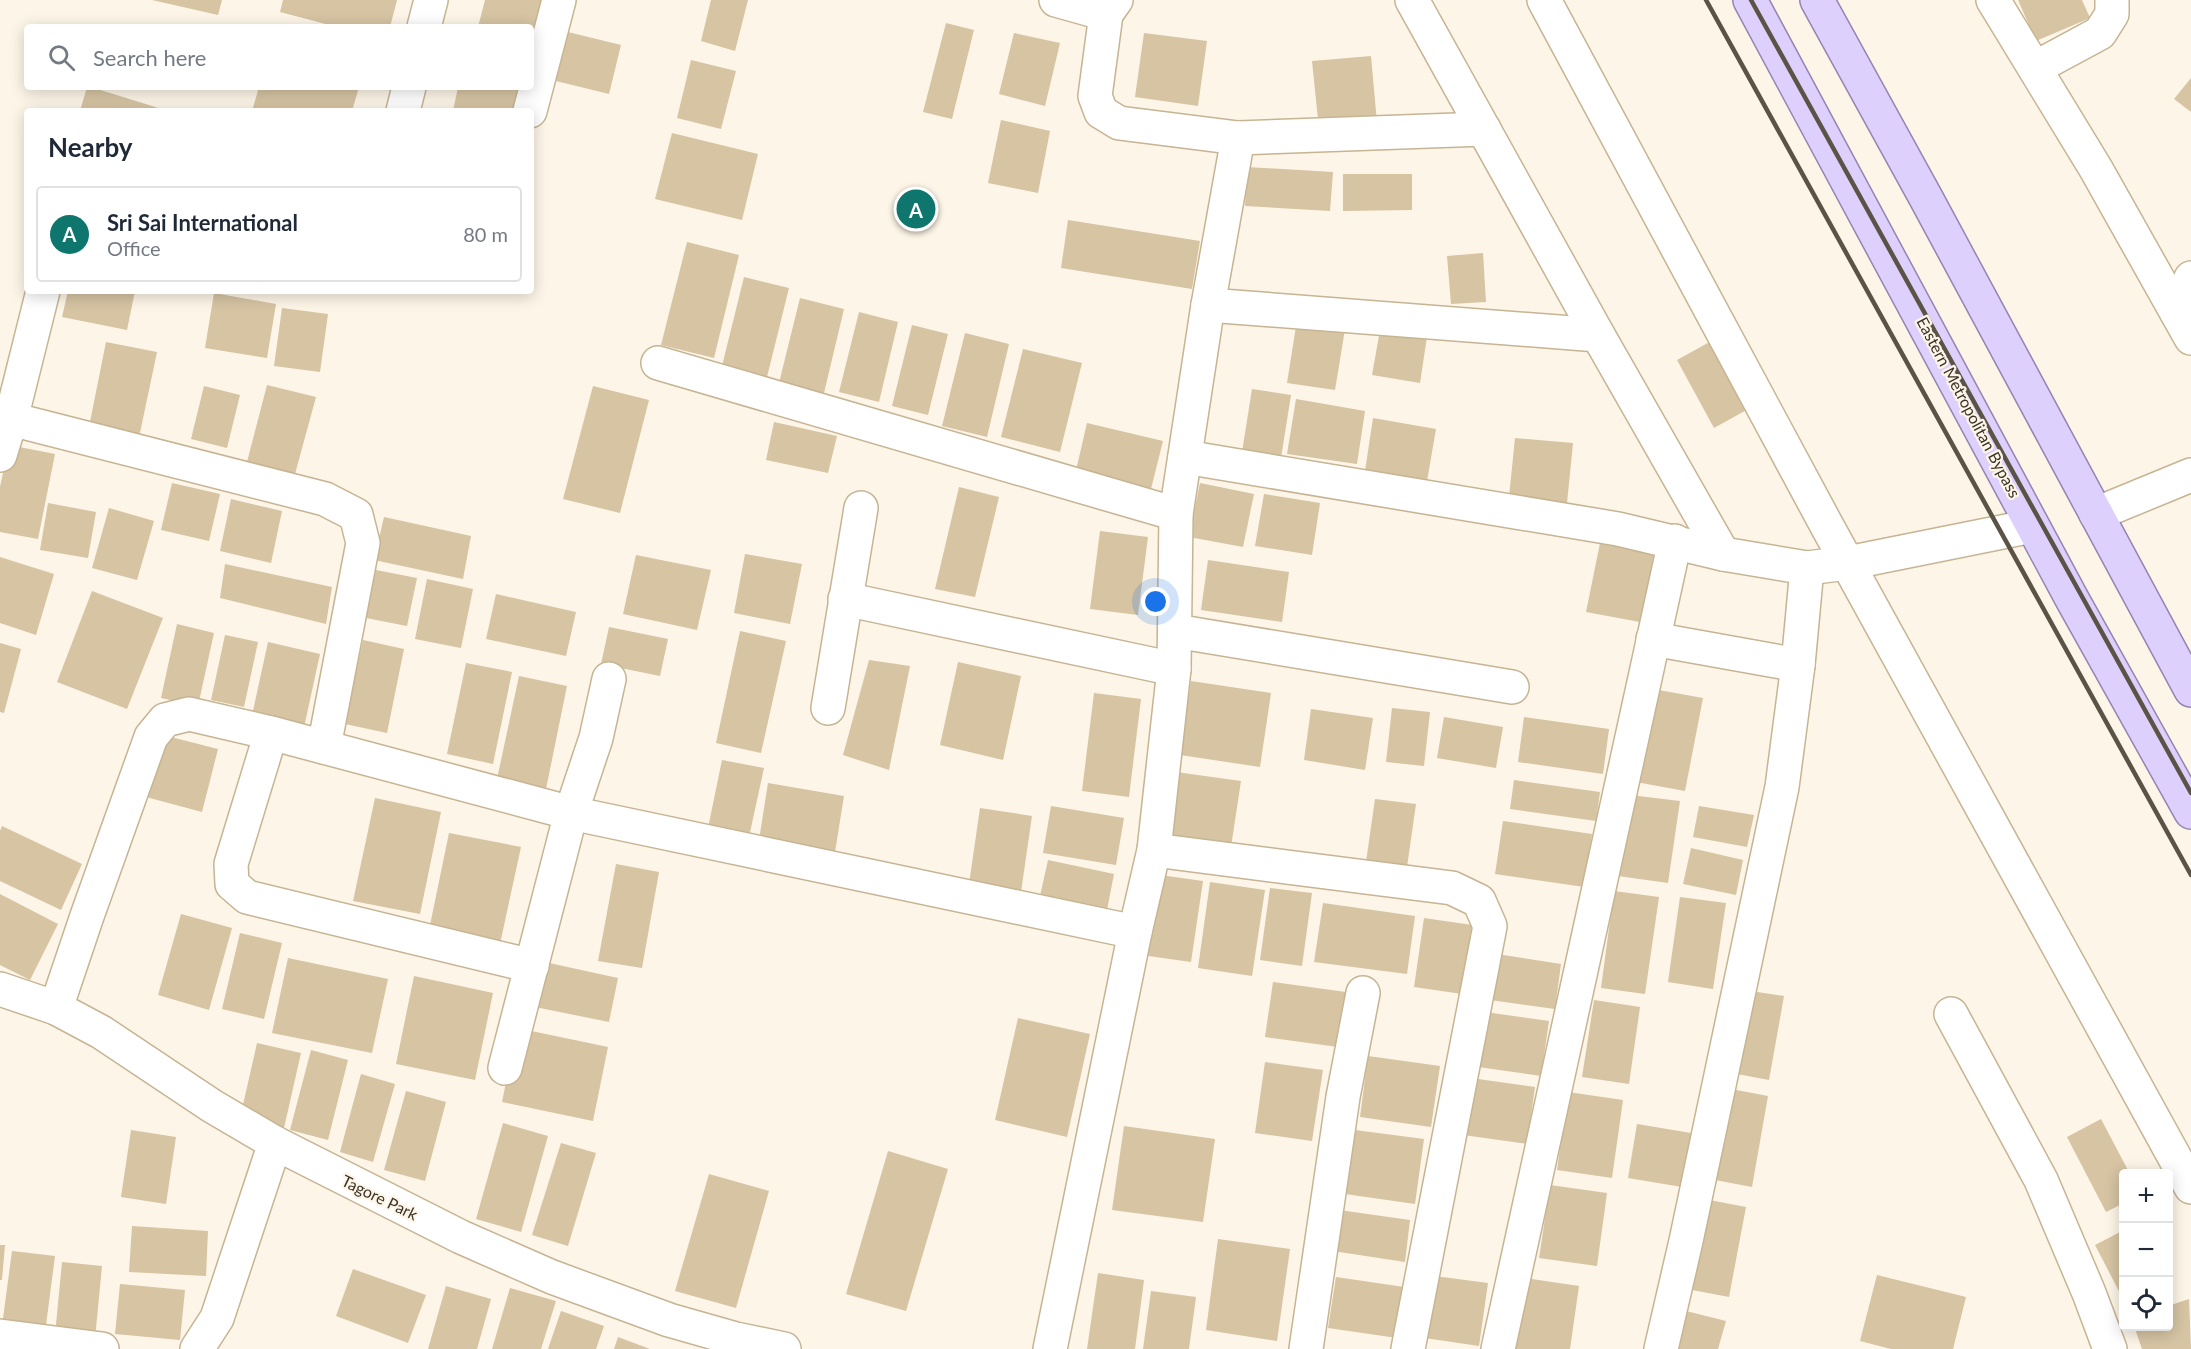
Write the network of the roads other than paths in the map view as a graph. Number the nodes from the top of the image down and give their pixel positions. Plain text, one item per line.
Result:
1 (431, 0) edge
2 (559, 0) edge
3 (1056, 0) edge
4 (1412, 0) edge
5 (1544, 0) edge
6 (1750, 0) edge
7 (1817, 0) edge
8 (1994, 0) edge
9 (2112, 0) edge
10 (1111, 7) edge
11 (425, 24) edge
12 (2035, 68) junction
13 (408, 90) edge
14 (404, 108) edge
15 (531, 108) edge
16 (1484, 129) junction
17 (1238, 138) junction
18 (2191, 278) edge
19 (42, 294) edge
20 (1208, 305) junction
21 (2184, 326) edge
22 (1598, 335) junction
23 (658, 363) dead end
24 (11, 419) junction
25 (0, 455) edge
26 (1185, 457) junction
27 (2191, 475) edge
28 (861, 508) dead end
29 (1176, 514) junction
30 (2096, 514) junction
31 (2032, 526) junction
32 (1675, 541) junction
33 (1723, 554) junction
34 (1848, 563) junction
35 (1807, 568) junction
36 (845, 599) junction
37 (1175, 631) junction
38 (1653, 639) junction
39 (1798, 665) junction
40 (1174, 669) junction
41 (609, 679) dead end
42 (1512, 687) dead end
43 (2191, 690) edge
44 (828, 708) dead end
45 (271, 733) junction
46 (324, 747) junction
47 (2191, 812) edge
48 (571, 813) junction
49 (1154, 850) junction
50 (1136, 932) junction
51 (532, 966) junction
52 (0, 989) edge
53 (1363, 993) dead end
54 (56, 1008) junction
55 (1952, 1014) dead end
56 (505, 1068) dead end
57 (275, 1143) junction
58 (2191, 1187) edge
59 (0, 1336) edge
60 (102, 1349) edge
61 (197, 1349) edge
62 (784, 1349) edge
63 (1050, 1349) edge
64 (1306, 1349) edge
65 (1408, 1349) edge
66 (1498, 1349) edge
67 (1661, 1349) edge
68 (2110, 1349) edge

1 - 11 street
2 - 15 street
3 - 10 street
4 - 16 street
5 - 34 street
6 - 31 main road, Eastern Metropolitan Bypass
7 - 30 main road
8 - 12 street
9 - 12 street
10 - 17 street
12 - 21 street
13 - 14 street
16 - 17 street
16 - 22 street
17 - 20 street
18 - 21 street
19 - 24 street
20 - 22 street
20 - 26 street
22 - 33 street
23 - 29 street
24 - 25 street
24 - 46 street
26 - 29 street
26 - 32 street
27 - 30 street
28 - 36 street
29 - 37 street
30 - 43 main road
31 - 34 street
31 - 47 main road, Eastern Metropolitan Bypass
32 - 33 street
32 - 38 street
33 - 35 street
34 - 35 street
34 - 58 street
35 - 39 street
36 - 40 street
36 - 44 street
37 - 40 street
37 - 42 street
38 - 39 street
38 - 66 street
39 - 67 street
40 - 49 street
41 - 48 street
45 - 46 street
45 - 51 street
45 - 54 street
46 - 48 street
48 - 50 street
48 - 51 street
49 - 50 street
49 - 65 street
50 - 63 street
51 - 56 street
52 - 54 street, Tagore Park
53 - 64 street
54 - 57 street, Tagore Park
55 - 68 street
57 - 61 street
57 - 62 street, Tagore Park
59 - 60 street

